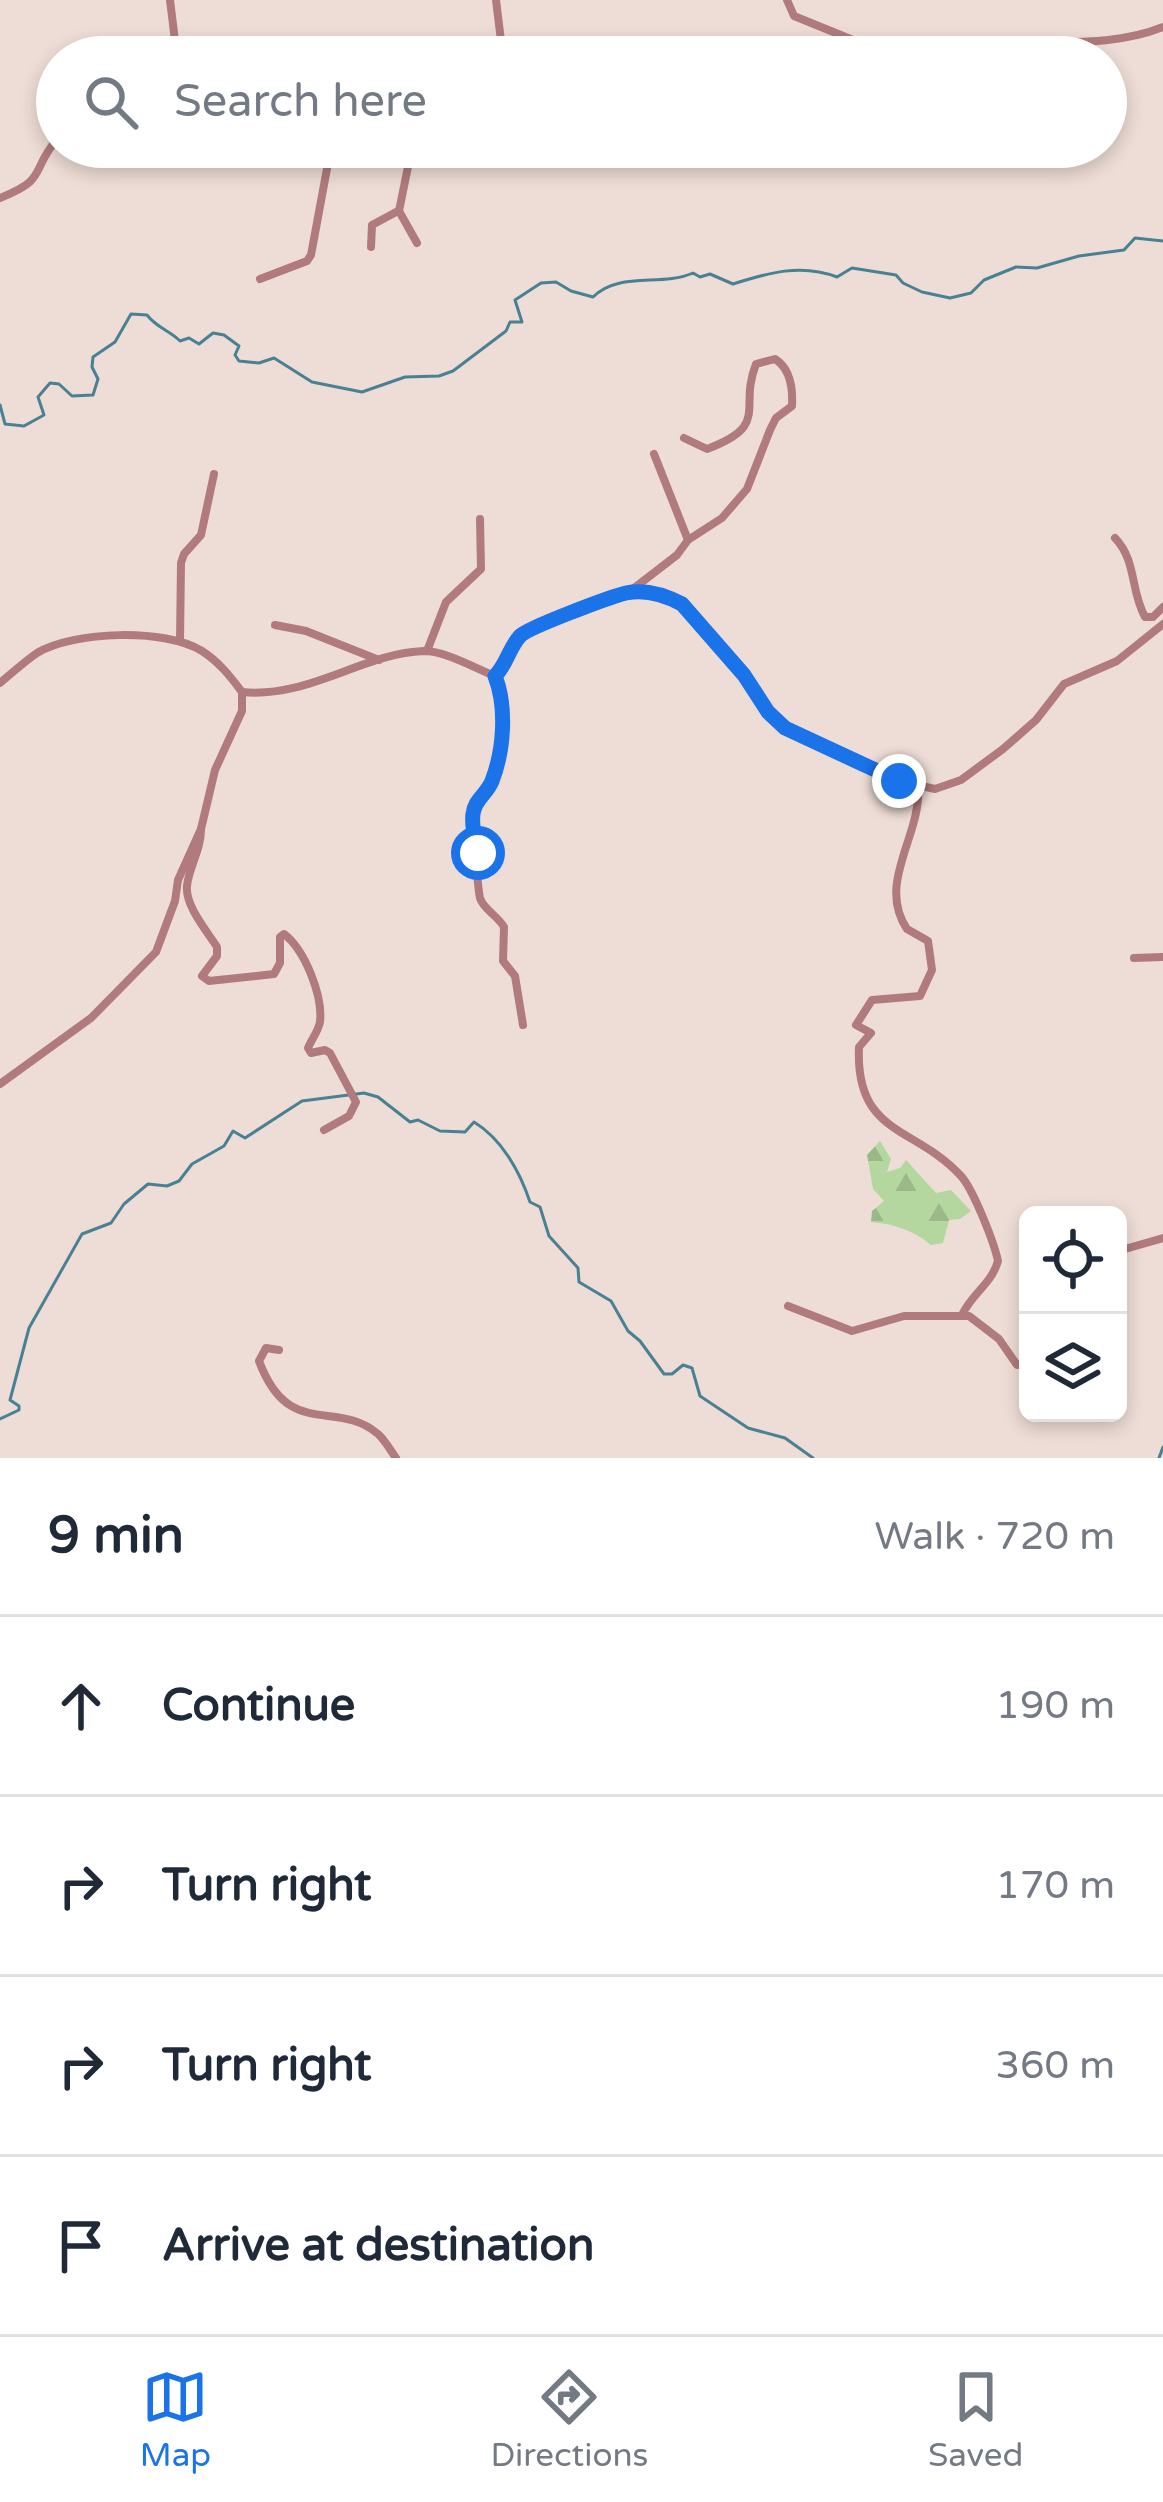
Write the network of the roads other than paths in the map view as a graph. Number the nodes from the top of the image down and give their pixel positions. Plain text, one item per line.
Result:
1 (170, 0) edge
2 (496, 0) edge
3 (787, 0) edge
4 (1163, 27) edge
5 (174, 36) edge
6 (500, 36) edge
7 (843, 36) edge
8 (1127, 39) edge
9 (41, 168) edge
10 (327, 168) edge
11 (408, 168) edge
12 (0, 198) edge
13 (399, 211) junction
14 (417, 243) dead end
15 (371, 247) dead end
16 (260, 279) dead end
17 (684, 438) dead end
18 (655, 454) dead end
19 (214, 474) dead end
20 (480, 519) dead end
21 (1114, 538) dead end
22 (688, 540) junction
23 (628, 592) junction
24 (1163, 607) edge
25 (1163, 624) edge
26 (275, 625) dead end
27 (180, 641) junction
28 (427, 651) junction
29 (380, 661) junction
30 (495, 676) junction
31 (0, 683) edge
32 (242, 692) junction
33 (918, 788) junction
34 (201, 829) junction
35 (1163, 957) edge
36 (1134, 958) dead end
37 (523, 1025) dead end
38 (0, 1084) edge
39 (325, 1130) dead end
40 (1163, 1238) edge
41 (1127, 1248) edge
42 (788, 1306) dead end
43 (962, 1315) junction
44 (279, 1350) dead end
45 (1019, 1365) edge
46 (395, 1458) edge

1 - 5 street
2 - 6 street
3 - 7 street
4 - 8 street
9 - 12 street
10 - 16 street
11 - 13 street
13 - 14 street
13 - 15 street
17 - 22 street
18 - 22 street
19 - 27 street
20 - 28 street
21 - 24 street
22 - 23 street
23 - 30 street
23 - 33 street
25 - 33 street
26 - 29 street
27 - 31 street
27 - 32 street
28 - 29 street
28 - 30 street
29 - 32 street
30 - 37 street
32 - 34 street
33 - 43 street
34 - 38 street
34 - 39 street
35 - 36 street
40 - 41 street
42 - 43 street
43 - 45 street
44 - 46 street

